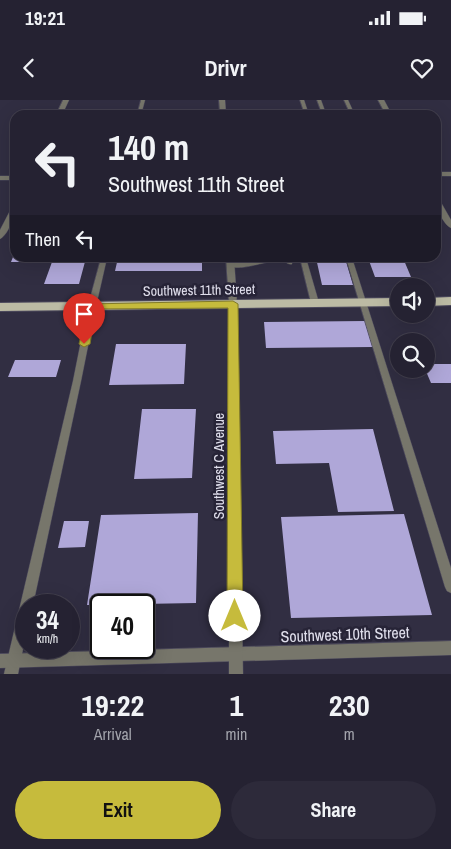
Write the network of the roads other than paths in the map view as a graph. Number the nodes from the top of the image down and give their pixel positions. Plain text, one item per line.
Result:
1 (319, 100) edge
2 (346, 100) edge
3 (323, 110) dead end
4 (350, 110) dead end
5 (441, 208) edge
6 (10, 217) edge
7 (451, 226) edge
8 (0, 237) edge
9 (103, 262) edge
10 (230, 262) edge
11 (239, 262) edge
12 (260, 262) edge
13 (294, 262) edge
14 (304, 262) edge
15 (350, 262) edge
16 (290, 263) joint
17 (256, 264) junction
18 (280, 265) dead end
19 (265, 266) dead end
20 (451, 301) edge
21 (390, 302) edge
22 (435, 302) edge
23 (315, 303) junction
24 (362, 303) junction
25 (233, 304) junction
26 (92, 306) junction
27 (0, 307) edge
28 (451, 587) edge
29 (30, 594) edge
30 (15, 643) edge
31 (451, 648) edge
32 (236, 655) junction
33 (8, 665) edge
34 (236, 674) edge

1 - 3 lane
2 - 4 lane
5 - 7 street
6 - 8 street
9 - 26 lane
10 - 25 street, Southwest C Avenue
11 - 17 lane
12 - 17 lane
13 - 16 lane
14 - 23 lane
15 - 24 lane
16 - 18 lane
17 - 19 lane
20 - 22 main road
21 - 24 main road, Southwest 11th Street
23 - 24 main road, Southwest 11th Street
23 - 25 main road, Southwest 11th Street
24 - 28 lane
25 - 26 main road, Southwest 11th Street
25 - 32 street, Southwest C Avenue
26 - 27 main road, Southwest 11th Street
26 - 29 lane
30 - 33 lane
31 - 32 street, Southwest 10th Street
32 - 33 street, Southwest 10th Street
32 - 34 street, Southwest C Avenue

